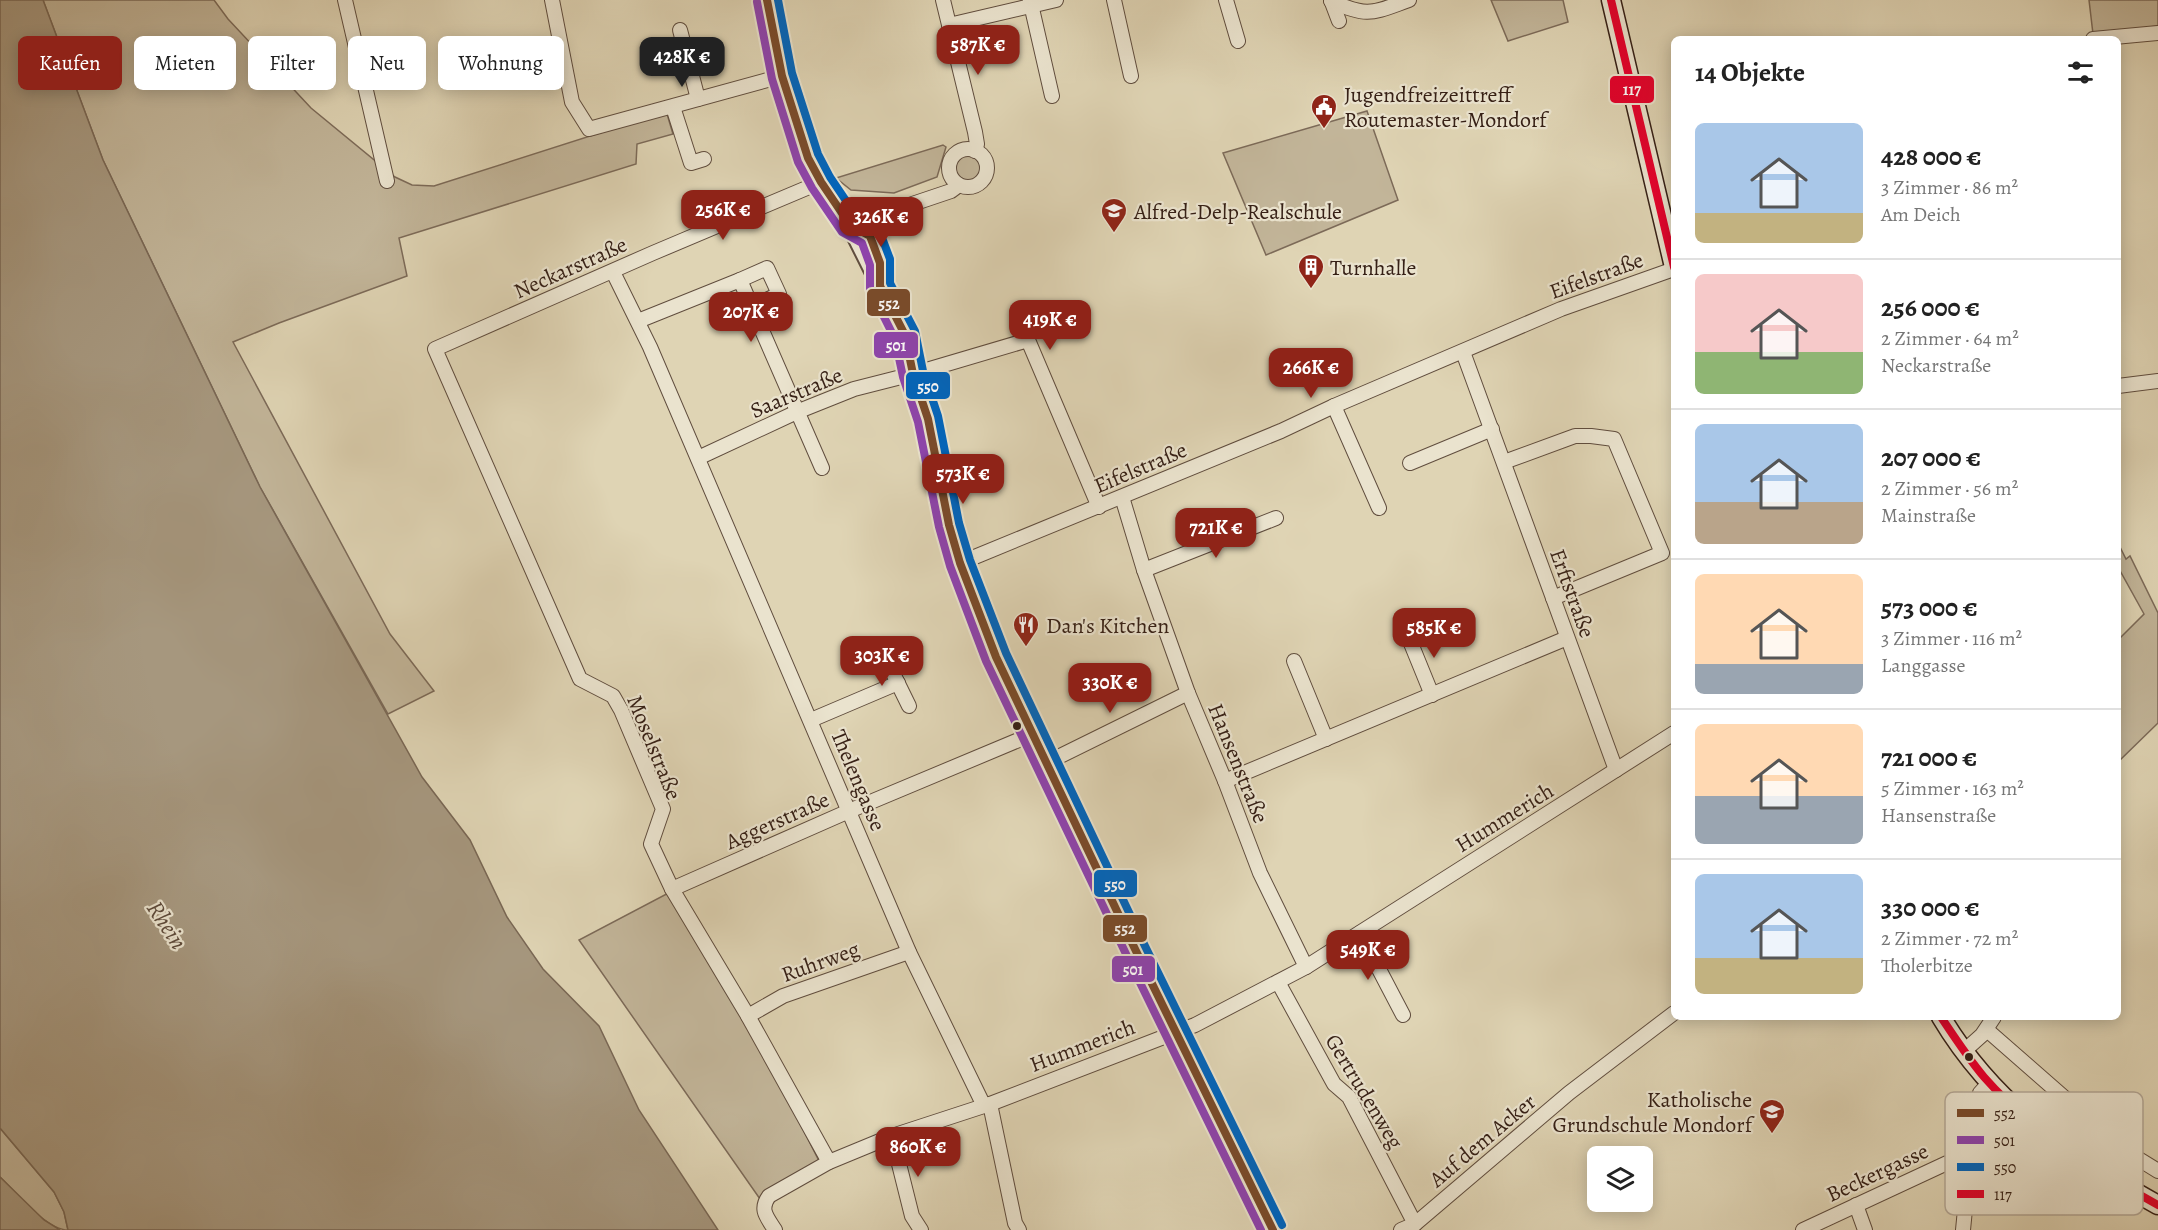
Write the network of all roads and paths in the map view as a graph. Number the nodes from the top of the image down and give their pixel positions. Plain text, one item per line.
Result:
1 (345, 0) edge
2 (552, 0) edge
3 (767, 0) edge
4 (943, 0) edge
5 (1056, 0) edge
6 (1114, 0) edge
7 (1226, 0) edge
8 (1409, 0) edge
9 (1611, 0) edge
10 (1331, 1) edge
11 (1031, 3) edge
12 (1339, 21) dead end
13 (949, 25) junction
14 (681, 30) dead end
15 (2158, 33) edge
16 (2121, 36) edge
17 (1238, 41) dead end
18 (782, 76) junction
19 (1131, 76) dead end
20 (1052, 96) dead end
21 (698, 99) junction
22 (673, 107) junction
23 (975, 151) junction
24 (704, 159) dead end
25 (387, 181) dead end
26 (820, 182) junction
27 (959, 185) junction
28 (850, 225) junction
29 (1671, 255) edge
30 (1671, 269) edge
31 (613, 272) junction
32 (740, 280) junction
33 (752, 308) junction
34 (638, 321) junction
35 (435, 349) joint
36 (1463, 352) junction
37 (913, 374) junction
38 (2158, 381) edge
39 (2121, 386) edge
40 (1334, 406) junction
41 (799, 411) junction
42 (1492, 429) junction
43 (698, 458) junction
44 (1504, 462) junction
45 (1410, 463) dead end
46 (822, 468) dead end
47 (1122, 497) junction
48 (1099, 507) junction
49 (1379, 508) dead end
50 (1276, 518) dead end
51 (960, 563) junction
52 (1144, 570) junction
53 (1553, 598) junction
54 (1408, 636) dead end
55 (1567, 638) junction
56 (884, 655) dead end
57 (1294, 661) dead end
58 (898, 683) junction
59 (1188, 693) junction
60 (1432, 695) junction
61 (909, 706) dead end
62 (811, 720) junction
63 (1033, 734) junction
64 (1671, 736) edge
65 (1326, 739) junction
66 (1046, 763) junction
67 (1616, 770) junction
68 (1225, 781) junction
69 (849, 811) junction
70 (672, 889) junction
71 (1360, 933) junction
72 (909, 952) junction
73 (1306, 967) junction
74 (1278, 982) junction
75 (1403, 1015) dead end
76 (1671, 1015) edge
77 (748, 1016) junction
78 (1943, 1020) edge
79 (1992, 1020) edge
80 (1987, 1030) junction
81 (1175, 1031) junction
82 (1963, 1052) junction
83 (1989, 1083) junction
84 (1981, 1092) edge
85 (1998, 1092) edge
86 (2058, 1092) edge
87 (987, 1105) junction
88 (892, 1136) junction
89 (829, 1162) junction
90 (2143, 1162) edge
91 (1945, 1164) edge
92 (2158, 1171) edge
93 (2143, 1197) edge
94 (1856, 1205) junction
95 (2158, 1205) edge
96 (1965, 1215) edge
97 (1415, 1224) junction
98 (775, 1230) edge
99 (921, 1230) edge
100 (1019, 1230) edge
101 (1273, 1230) edge
102 (1401, 1230) edge
103 (1803, 1230) edge
104 (1865, 1230) edge
105 (1963, 1230) edge

1 - 25 street
2 - 22 street
3 - 18 street
4 - 13 street
5 - 11 street
6 - 19 street
7 - 17 street
8 - 10 street
9 - 29 main road
10 - 12 street
11 - 13 street
11 - 20 street
13 - 23 street
14 - 21 street
15 - 16 street
18 - 21 street
18 - 26 street
21 - 22 street
22 - 24 street
23 - 27 street
23 - 27 street
26 - 28 street
26 - 31 street, Neckarstraße
27 - 28 street
28 - 37 street
30 - 36 street, Eifelstraße
31 - 34 street, Thelengasse
31 - 35 street, Neckarstraße
32 - 33 street
32 - 33 street
32 - 34 street
33 - 41 street
34 - 43 street, Thelengasse
35 - 70 street, Moselstraße
36 - 40 street, Eifelstraße
36 - 42 street, Erftstraße
37 - 41 street, Saarstraße
37 - 48 street, Saarstraße
37 - 51 street
38 - 39 street
40 - 47 street, Eifelstraße
40 - 49 street
41 - 43 street, Saarstraße
41 - 46 street
42 - 44 street, Erftstraße
42 - 45 street
43 - 62 street, Thelengasse
44 - 53 street, Erftstraße
44 - 53 street
47 - 48 street, Eifelstraße
47 - 52 street, Hansenstraße
48 - 51 street, Eifelstraße
50 - 52 street
51 - 63 street
52 - 59 street, Hansenstraße
53 - 55 street, Erftstraße
54 - 60 street
55 - 60 street
55 - 67 street, Erftstraße
56 - 58 street
57 - 65 street
58 - 61 street
58 - 62 street
59 - 66 street
59 - 68 street, Hansenstraße
60 - 65 street
62 - 69 street, Thelengasse
63 - 66 street
63 - 69 street, Aggerstraße
64 - 67 street, Hummerich
65 - 68 street
66 - 81 street
67 - 71 street, Hummerich
68 - 73 street, Hansenstraße
69 - 70 street, Aggerstraße
69 - 72 street, Thelengasse
70 - 77 street, Moselstraße
71 - 73 street, Hummerich
71 - 75 street
72 - 77 street, Ruhrweg
72 - 87 street, Thelengasse
73 - 74 street, Hummerich
74 - 81 street, Hummerich
74 - 97 street, Gertrudenweg
76 - 97 street, Auf dem Acker
77 - 89 street, Moselstraße
78 - 82 main road
79 - 80 street
80 - 82 street
80 - 86 street
81 - 87 street, Hummerich
81 - 101 street
82 - 83 main road
83 - 84 street
83 - 85 main road
87 - 88 street, Hummerich
87 - 100 street, Thelengasse
88 - 89 street, Hummerich
88 - 99 street
89 - 98 street, Hummerich
90 - 92 street
91 - 94 street, Beckergasse
93 - 95 main road
94 - 103 street, Beckergasse
94 - 104 street
96 - 105 street
97 - 102 street, Auf dem Acker

